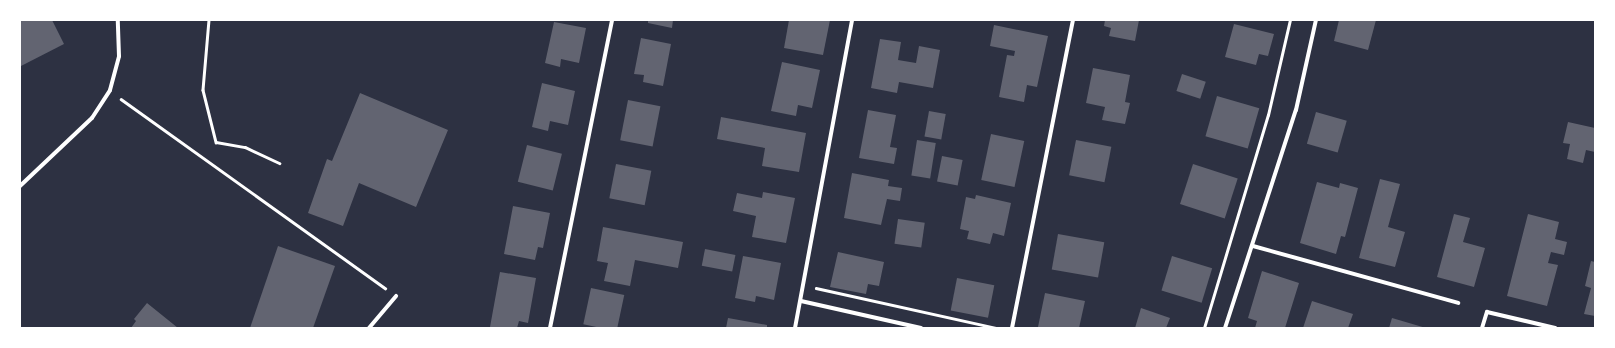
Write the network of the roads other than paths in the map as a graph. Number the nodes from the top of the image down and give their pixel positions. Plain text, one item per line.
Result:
1 (118, 20) edge
2 (612, 20) edge
3 (852, 20) edge
4 (1073, 20) edge
5 (1316, 20) edge
6 (20, 186) edge
7 (1253, 246) junction
8 (396, 296) road end
9 (801, 301) junction
10 (1458, 303) dead end
11 (369, 328) edge
12 (550, 328) edge
13 (795, 328) edge
14 (921, 328) edge
15 (1012, 328) edge
16 (1225, 328) edge
17 (1482, 328) edge
18 (1555, 328) edge

1 - 6 street
2 - 12 street
3 - 9 street
4 - 15 street
5 - 7 street
7 - 10 street
7 - 16 street
8 - 11 street
9 - 13 street
9 - 14 street
17 - 18 street

